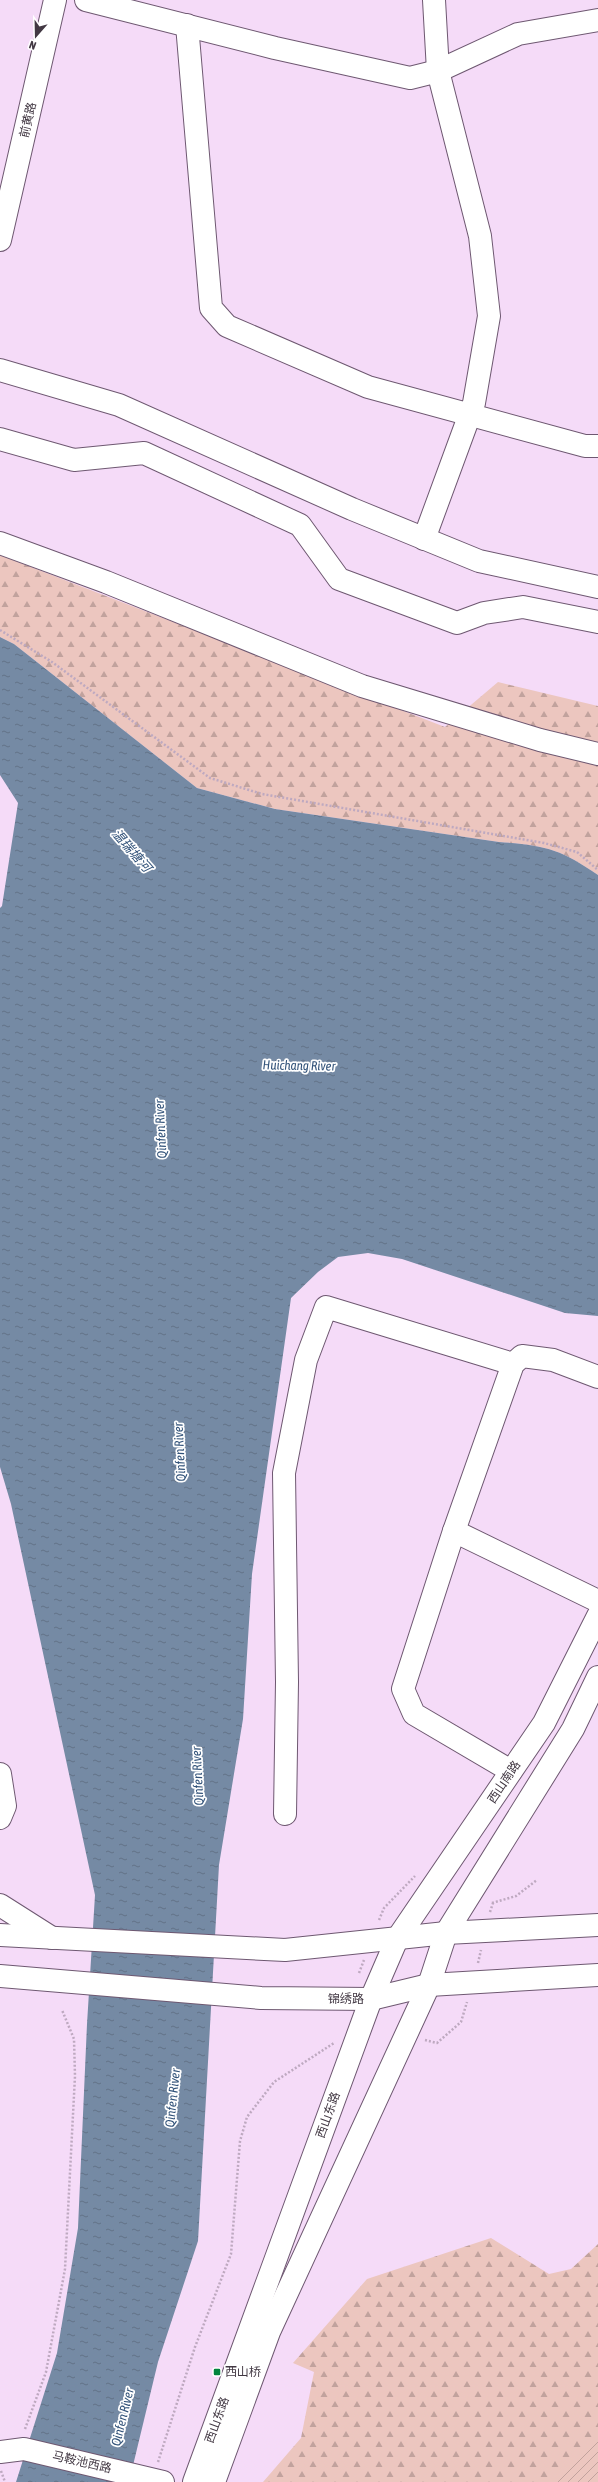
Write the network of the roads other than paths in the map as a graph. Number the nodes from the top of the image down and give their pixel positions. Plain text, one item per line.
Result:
1 (56, 0) edge
2 (86, 0) edge
3 (434, 0) edge
4 (598, 20) edge
5 (187, 25) junction
6 (438, 71) junction
7 (0, 240) edge
8 (0, 370) edge
9 (469, 415) junction
10 (0, 439) edge
11 (598, 446) edge
12 (424, 538) junction
13 (0, 542) edge
14 (598, 587) edge
15 (598, 622) edge
16 (598, 754) edge
17 (513, 1364) junction
18 (598, 1377) edge
19 (454, 1531) junction
20 (598, 1601) edge
21 (598, 1616) edge
22 (598, 1677) edge
23 (511, 1772) junction
24 (0, 1774) edge
25 (284, 1814) dead end
26 (0, 1818) edge
27 (0, 1905) edge
28 (598, 1925) edge
29 (446, 1933) junction
30 (0, 1935) edge
31 (52, 1938) junction
32 (398, 1939) junction
33 (598, 1975) edge
34 (0, 1976) edge
35 (61, 1983) junction
36 (429, 1986) junction
37 (0, 1987) edge
38 (371, 1999) junction
39 (14, 2451) edge
40 (152, 2479) edge
41 (194, 2482) edge
42 (214, 2482) edge

1 - 7 street, 前黄路
2 - 5 street
3 - 6 street
4 - 6 street
5 - 6 street
5 - 9 street
6 - 9 street
8 - 12 street
9 - 11 street
9 - 12 street
10 - 15 street
12 - 14 street
13 - 16 street
17 - 18 street
17 - 19 street
17 - 25 street
19 - 20 street
19 - 23 street
21 - 23 street, 西山南路
22 - 29 street
23 - 32 street, 西山南路
24 - 26 street
27 - 31 street
28 - 29 street
29 - 32 street
29 - 36 street, 西山东路
30 - 31 street
31 - 32 street
32 - 38 street, 西山东路
33 - 36 street
34 - 35 street
35 - 37 street
35 - 38 street, 锦绣路
36 - 38 street, 锦绣路
36 - 42 street, 西山东路
38 - 41 street, 西山东路
39 - 40 street, 马鞍池西路

